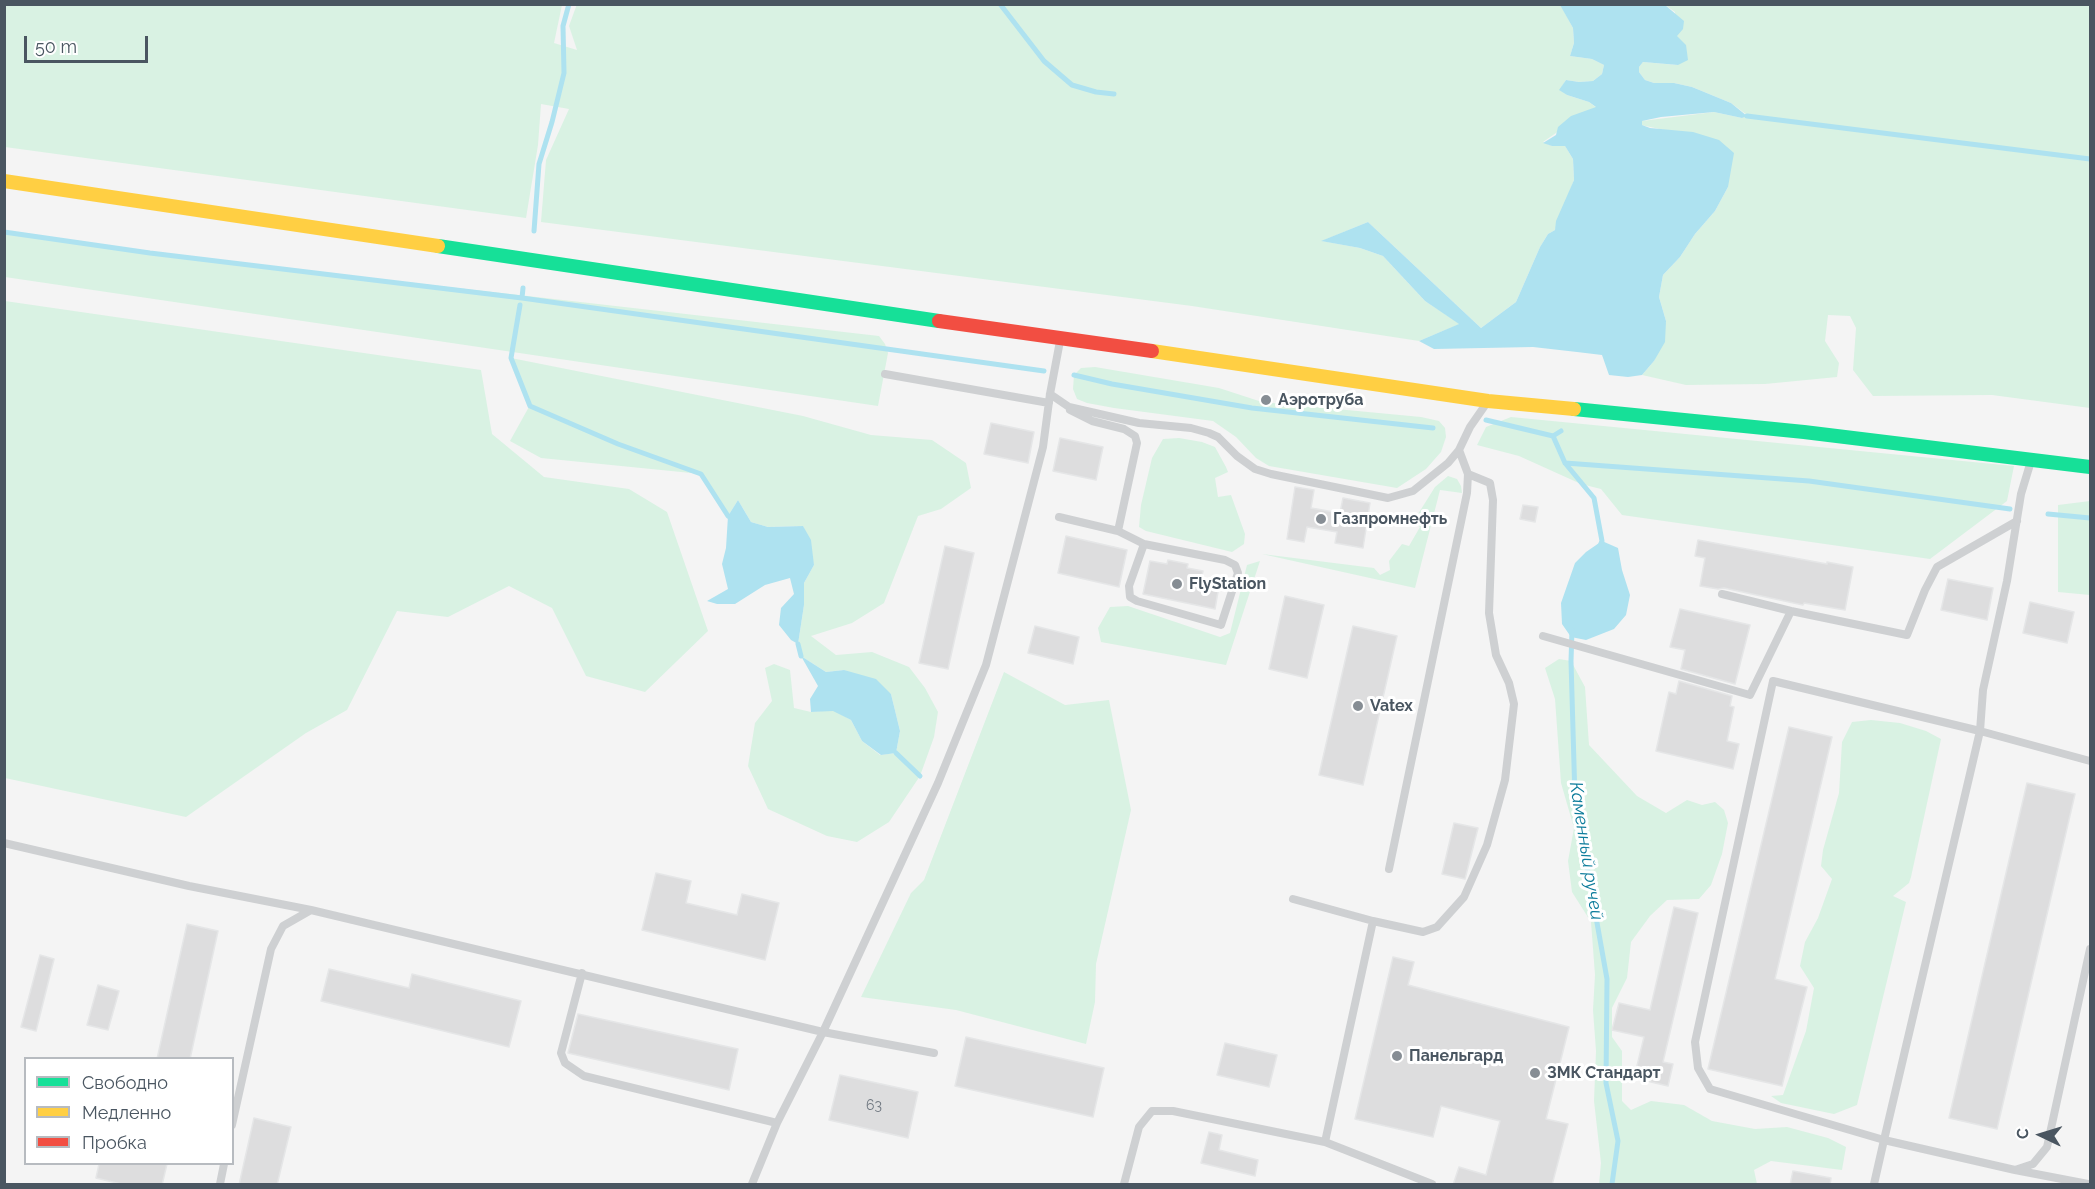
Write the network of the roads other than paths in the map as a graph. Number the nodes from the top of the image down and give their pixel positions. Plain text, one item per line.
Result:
1 (4, 181) edge
2 (1060, 339) junction
3 (885, 374) dead end
4 (1049, 398) junction
5 (1488, 401) junction
6 (1069, 406) junction
7 (1139, 423) junction
8 (1137, 443) junction
9 (1459, 450) junction
10 (2031, 460) junction
11 (2091, 466) edge
12 (1468, 474) junction
13 (1059, 517) dead end
14 (2017, 522) junction
15 (1118, 531) junction
16 (1144, 544) junction
17 (1722, 594) dead end
18 (1791, 611) junction
19 (1543, 636) dead end
20 (1980, 731) junction
21 (2091, 761) edge
22 (4, 843) edge
23 (1389, 869) dead end
24 (1293, 899) dead end
25 (311, 910) junction
26 (1373, 921) junction
27 (2091, 949) edge
28 (582, 973) junction
29 (823, 1032) junction
30 (934, 1053) dead end
31 (234, 1116) edge
32 (777, 1123) junction
33 (1884, 1140) junction
34 (1325, 1142) junction
35 (224, 1165) edge
36 (2014, 1170) junction
37 (220, 1185) edge
38 (752, 1185) edge
39 (1124, 1185) edge
40 (1432, 1185) edge
41 (1874, 1185) edge
42 (2088, 1185) edge

1 - 2 main road
2 - 4 lane
2 - 5 main road
3 - 4 lane
4 - 6 lane
4 - 29 lane
5 - 9 lane
5 - 10 main road
6 - 7 lane
6 - 8 lane
7 - 8 lane
7 - 9 lane
8 - 15 lane
9 - 12 lane
10 - 11 main road
10 - 14 lane
12 - 23 lane
12 - 26 lane
13 - 15 lane
14 - 18 lane
14 - 20 lane
15 - 16 lane
16 - 16 lane
17 - 18 lane
18 - 19 lane
20 - 21 lane
20 - 33 lane
20 - 33 lane
22 - 25 lane
24 - 26 lane
25 - 28 lane
25 - 31 lane
26 - 34 lane
27 - 36 lane
28 - 29 lane
28 - 32 lane
29 - 30 lane
29 - 32 lane
32 - 38 lane
33 - 36 lane
33 - 41 lane
34 - 39 lane
34 - 40 lane
35 - 37 lane
36 - 42 lane

